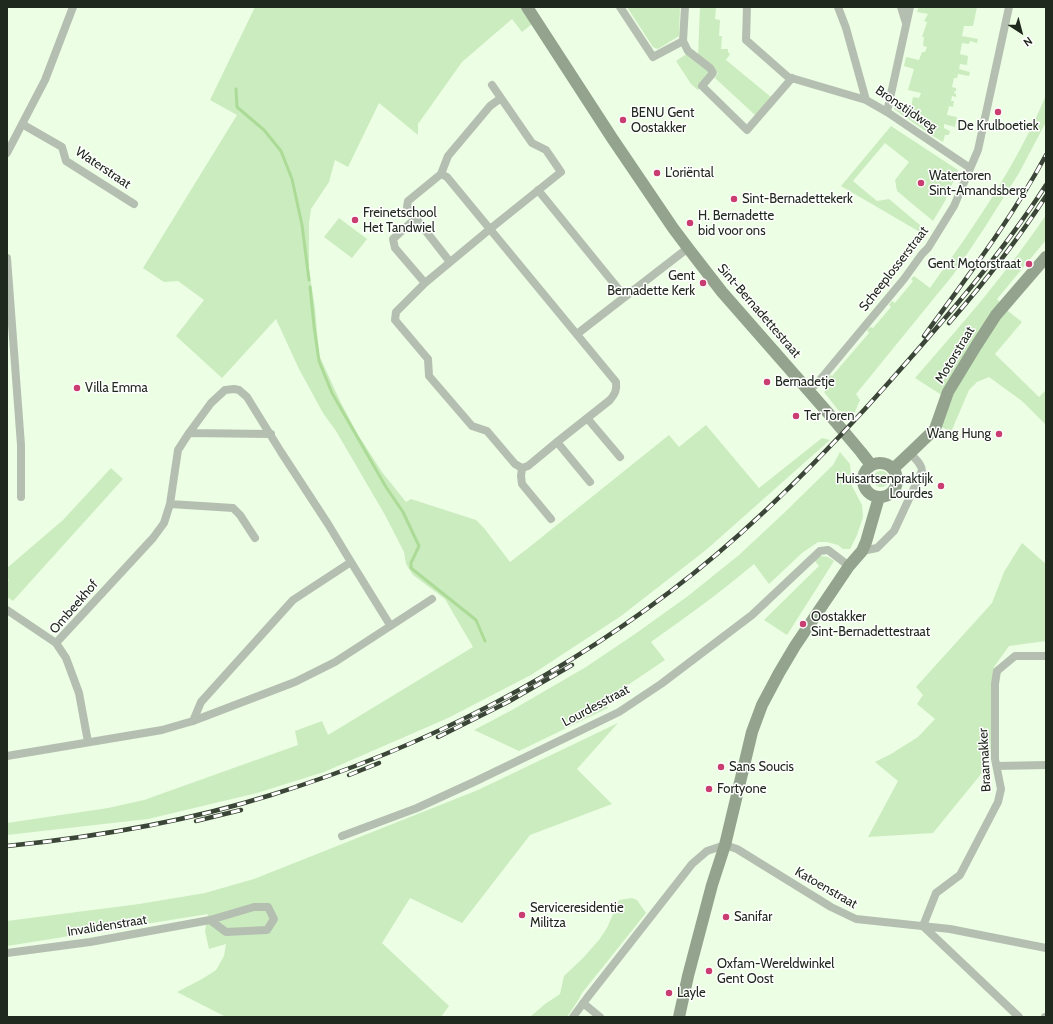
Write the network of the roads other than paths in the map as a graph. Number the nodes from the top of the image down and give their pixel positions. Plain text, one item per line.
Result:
1 (73, 7) edge
2 (527, 7) edge
3 (620, 7) edge
4 (685, 7) edge
5 (747, 7) edge
6 (838, 7) edge
7 (901, 7) edge
8 (910, 7) edge
9 (1010, 7) edge
10 (906, 23) junction
11 (683, 41) junction
12 (792, 78) junction
13 (492, 85) dead end
14 (501, 98) junction
15 (866, 100) junction
16 (887, 112) junction
17 (22, 124) junction
18 (7, 153) edge
19 (970, 168) junction
20 (441, 174) junction
21 (538, 190) junction
22 (134, 204) dead end
23 (416, 218) junction
24 (490, 229) junction
25 (688, 248) junction
26 (1046, 256) edge
27 (7, 258) edge
28 (450, 262) junction
29 (425, 283) junction
30 (625, 297) junction
31 (577, 334) junction
32 (809, 391) junction
33 (587, 418) junction
34 (189, 433) junction
35 (271, 434) junction
36 (557, 442) junction
37 (910, 453) junction
38 (620, 457) dead end
39 (871, 465) junction
40 (522, 468) junction
41 (893, 469) junction
42 (590, 482) dead end
43 (21, 497) dead end
44 (879, 497) junction
45 (170, 504) junction
46 (551, 519) dead end
47 (255, 538) dead end
48 (862, 551) junction
49 (350, 562) junction
50 (849, 566) junction
51 (432, 599) dead end
52 (7, 610) edge
53 (390, 625) junction
54 (56, 643) junction
55 (1046, 656) edge
56 (193, 721) junction
57 (88, 742) junction
58 (11, 756) edge
59 (1046, 765) edge
60 (997, 766) junction
61 (342, 836) dead end
62 (725, 845) junction
63 (210, 920) junction
64 (923, 926) junction
65 (1046, 948) edge
66 (7, 953) edge
67 (583, 1003) junction
68 (574, 1017) edge
69 (600, 1017) edge
70 (679, 1017) edge
71 (1019, 1017) edge

1 - 17 street
2 - 25 street, Sint-Bernadettestraat
3 - 11 street
4 - 11 street
5 - 12 street
6 - 15 street, Bronstijdweg
7 - 10 street
8 - 10 street
9 - 19 street, Scheeplosserstraat
10 - 16 street
11 - 12 street
12 - 15 street
13 - 14 street
14 - 20 street
14 - 21 street
15 - 16 street, Bronstijdweg
16 - 19 street, Bronstijdweg
17 - 18 street
17 - 22 street, Waterstraat
19 - 32 street, Scheeplosserstraat
20 - 23 street
20 - 24 street
21 - 24 street
21 - 30 street
23 - 28 street
23 - 29 street
24 - 28 street
24 - 31 street
25 - 30 street
25 - 32 street, Sint-Bernadettestraat
26 - 37 street, Motorstraat
27 - 43 street
28 - 29 street
29 - 40 street
30 - 31 street
31 - 33 street
32 - 39 street, Sint-Bernadettestraat
33 - 36 street
33 - 38 street
34 - 35 street
34 - 35 street, Ombeekhof
34 - 45 street, Ombeekhof
35 - 49 street, Ombeekhof
36 - 40 street
36 - 42 street
37 - 41 street, Motorstraat
37 - 48 street
39 - 41 street
39 - 44 street
40 - 46 street
41 - 44 street
44 - 48 street
45 - 47 street
45 - 54 street, Ombeekhof
48 - 50 street
49 - 53 street, Ombeekhof
49 - 56 street
50 - 61 street, Lourdesstraat
50 - 62 street
51 - 53 street
52 - 54 street
53 - 56 street
54 - 57 street, Ombeekhof
55 - 60 street, Braamakker
56 - 57 street
57 - 58 street
59 - 60 street
60 - 64 street, Braamakker
62 - 64 street, Katoenstraat
62 - 67 street
62 - 70 street
63 - 63 street, Invalidenstraat
63 - 66 street, Invalidenstraat
64 - 65 street, Katoenstraat
64 - 71 street
67 - 68 street
67 - 69 street

